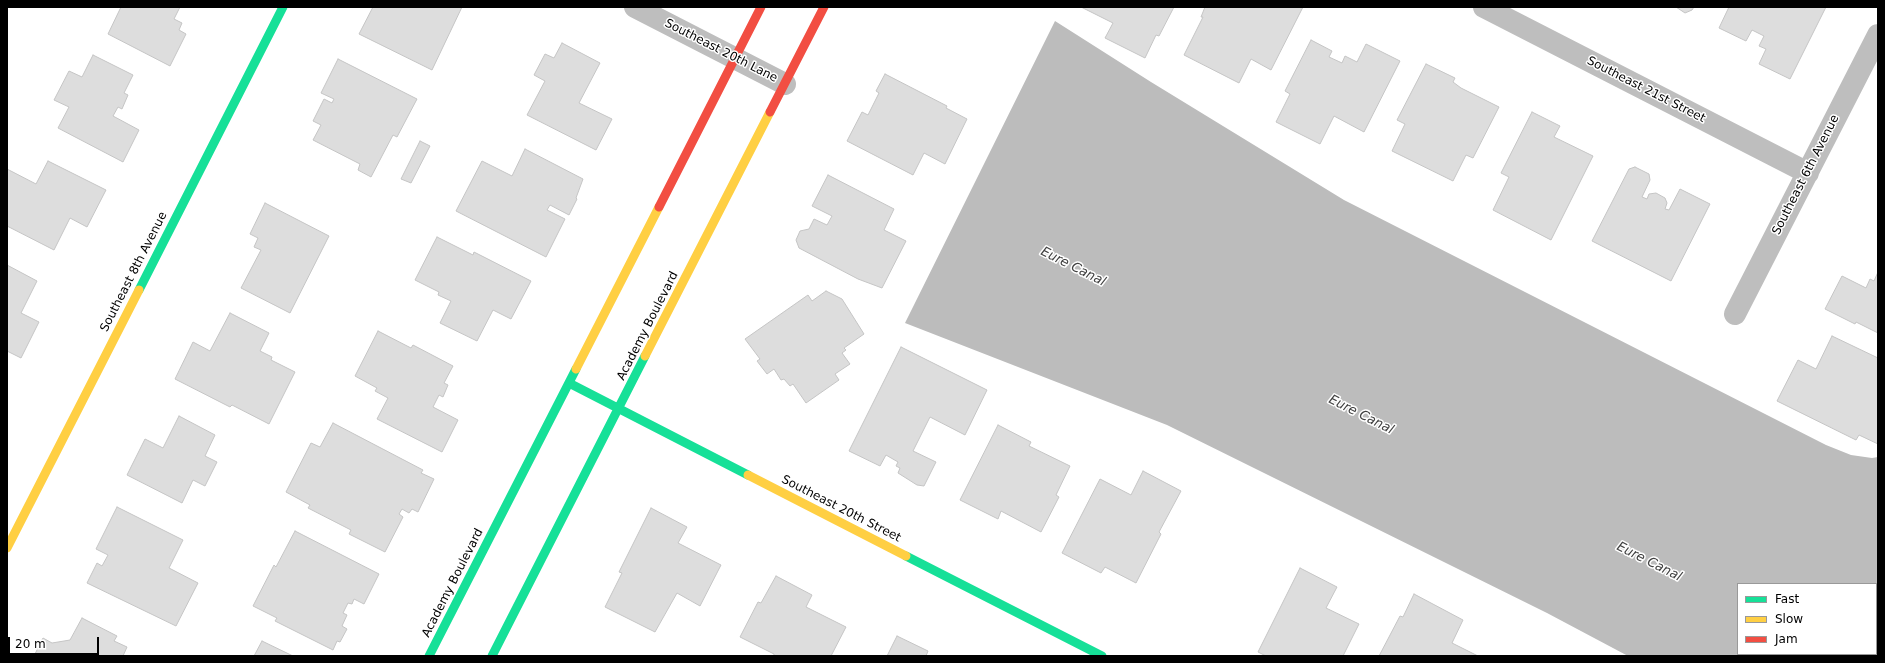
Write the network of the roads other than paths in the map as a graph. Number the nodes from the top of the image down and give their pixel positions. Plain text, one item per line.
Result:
1 (283, 7) edge
2 (635, 7) edge
3 (761, 7) edge
4 (824, 7) edge
5 (1484, 7) edge
6 (1878, 35) edge
7 (735, 58) junction
8 (785, 84) junction
9 (1808, 173) junction
10 (1735, 314) dead end
11 (569, 383) junction
12 (620, 408) junction
13 (7, 548) edge
14 (429, 656) edge
15 (492, 656) edge
16 (1102, 656) edge

1 - 13 street, Southeast 8th Avenue
2 - 7 street, Southeast 20th Lane
3 - 7 street, Academy Boulevard
4 - 8 street, Academy Boulevard
5 - 9 street, Southeast 21st Street
6 - 9 street, Southeast 6th Avenue
7 - 8 street, Southeast 20th Lane
7 - 11 street, Academy Boulevard
8 - 12 street, Academy Boulevard
9 - 10 street, Southeast 6th Avenue
11 - 12 street, Southeast 20th Street
11 - 14 street, Academy Boulevard
12 - 15 street, Academy Boulevard
12 - 16 street, Southeast 20th Street

